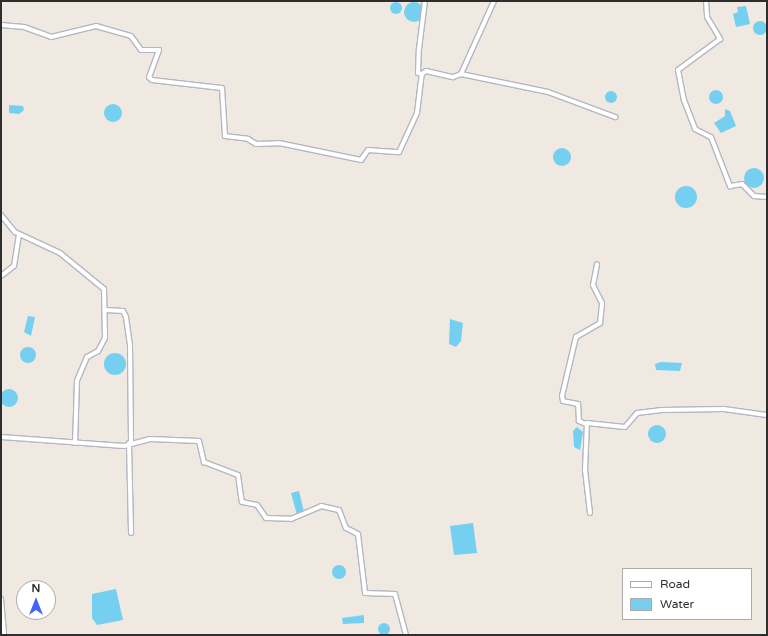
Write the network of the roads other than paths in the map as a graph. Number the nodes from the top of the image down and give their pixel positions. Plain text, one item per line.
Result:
1 (425, 1) edge
2 (494, 1) edge
3 (706, 1) edge
4 (1, 25) edge
5 (422, 74) junction
6 (461, 74) junction
7 (615, 117) dead end
8 (767, 196) edge
9 (1, 215) edge
10 (20, 235) junction
11 (597, 264) dead end
12 (1, 276) edge
13 (106, 310) junction
14 (767, 415) edge
15 (586, 424) junction
16 (1, 437) edge
17 (75, 443) junction
18 (130, 443) junction
19 (590, 513) dead end
20 (132, 533) dead end
21 (1, 599) edge
22 (4, 635) edge
23 (406, 635) edge

1 - 5 street
2 - 6 street
3 - 8 street
4 - 5 street
5 - 6 street
6 - 7 street
9 - 10 street
10 - 12 street
10 - 13 street
11 - 15 street
13 - 17 street
13 - 18 street
14 - 15 street
15 - 19 street
16 - 17 street
17 - 18 street
18 - 20 street
18 - 23 street
21 - 22 street

